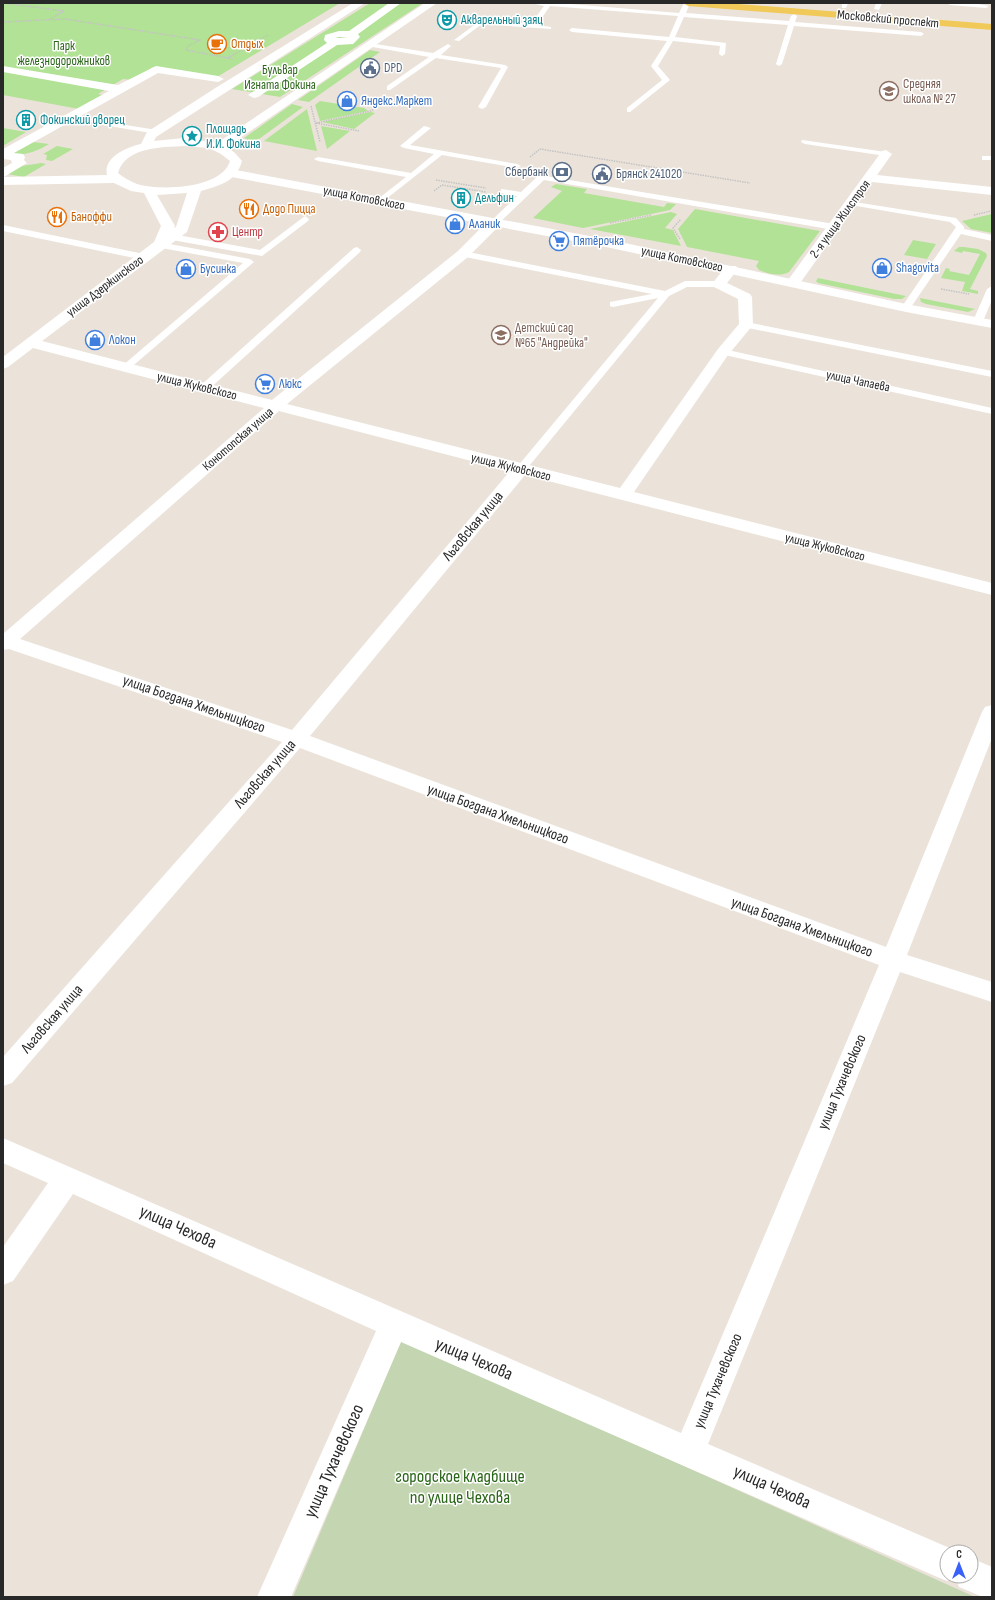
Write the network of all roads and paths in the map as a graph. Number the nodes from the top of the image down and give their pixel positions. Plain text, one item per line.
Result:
1 (3, 3) edge
2 (360, 3) edge
3 (396, 3) edge
4 (432, 3) edge
5 (534, 3) edge
6 (687, 3) edge
7 (950, 3) edge
8 (548, 4) edge
9 (845, 5) edge
10 (878, 6) edge
11 (986, 6) dead end
12 (795, 7) edge
13 (682, 15) junction
14 (992, 18) edge
15 (49, 19) junction
16 (3, 22) edge
17 (923, 22) junction
18 (792, 24) junction
19 (532, 27) junction
20 (992, 27) edge
21 (549, 28) dead end
22 (572, 30) dead end
23 (790, 32) junction
24 (797, 32) dead end
25 (921, 34) junction
26 (671, 39) junction
27 (457, 40) dead end
28 (922, 43) dead end
29 (369, 45) junction
30 (448, 46) dead end
31 (722, 54) dead end
32 (435, 56) junction
33 (235, 60) dead end
34 (779, 64) dead end
35 (3, 69) edge
36 (218, 79) dead end
37 (390, 88) dead end
38 (119, 89) junction
39 (254, 95) dead end
40 (482, 107) dead end
41 (375, 108) dead end
42 (630, 110) dead end
43 (97, 122) dead end
44 (427, 128) dead end
45 (359, 131) dead end
46 (157, 132) junction
47 (805, 142) dead end
48 (146, 147) junction
49 (219, 147) junction
50 (440, 152) junction
51 (3, 154) edge
52 (886, 154) joint
53 (118, 159) junction
54 (318, 159) dead end
55 (103, 163) dead end
56 (88, 166) dead end
57 (517, 166) joint
58 (230, 173) junction
59 (411, 175) junction
60 (3, 177) edge
61 (870, 178) junction
62 (115, 180) junction
63 (30, 182) junction
64 (750, 183) dead end
65 (195, 188) junction
66 (150, 191) junction
67 (992, 191) edge
68 (504, 192) joint
69 (523, 195) junction
70 (381, 201) junction
71 (851, 203) junction
72 (693, 205) junction
73 (304, 219) dead end
74 (494, 223) junction
75 (609, 224) dead end
76 (834, 227) junction
77 (3, 228) edge
78 (959, 232) junction
79 (992, 238) edge
80 (165, 240) junction
81 (680, 240) dead end
82 (357, 250) dead end
83 (463, 254) junction
84 (144, 257) junction
85 (731, 269) junction
86 (793, 283) junction
87 (719, 284) junction
88 (921, 285) junction
89 (992, 288) edge
90 (666, 294) junction
91 (988, 298) junction
92 (613, 304) dead end
93 (906, 308) junction
94 (978, 321) junction
95 (992, 324) edge
96 (746, 325) junction
97 (30, 343) junction
98 (724, 352) junction
99 (3, 364) edge
100 (125, 368) junction
101 (992, 374) edge
102 (204, 388) junction
103 (276, 406) junction
104 (992, 411) edge
105 (521, 469) junction
106 (623, 496) junction
107 (992, 590) edge
108 (4, 642) edge
109 (992, 712) edge
110 (296, 738) junction
111 (893, 960) junction
112 (992, 992) edge
113 (3, 1075) edge
114 (3, 1150) edge
115 (68, 1178) junction
116 (3, 1271) edge
117 (394, 1324) junction
118 (689, 1451) junction
119 (939, 1560) edge
120 (979, 1578) edge
121 (992, 1584) edge
122 (274, 1597) edge

1 - 15 path
2 - 46 street
3 - 39 street
4 - 29 street
5 - 8 lane
6 - 12 main road, Московский проспект
6 - 13 lane
7 - 11 lane
8 - 13 lane
8 - 19 lane
9 - 10 main road, Московский проспект
9 - 12 main road, Московский проспект
10 - 14 main road, Московский проспект
12 - 17 main road, Московский проспект
12 - 18 lane
13 - 18 lane
13 - 26 lane
15 - 16 path
15 - 33 path
17 - 20 main road, Московский проспект
17 - 25 lane
18 - 23 lane
18 - 25 lane
19 - 21 lane
19 - 27 lane
22 - 26 lane
23 - 24 lane
23 - 34 lane
25 - 28 lane
26 - 31 lane
26 - 42 lane
29 - 32 lane
29 - 49 street
30 - 32 lane
32 - 37 lane
32 - 40 lane
35 - 38 street
36 - 38 street
38 - 51 street
41 - 45 path
43 - 46 lane
44 - 50 lane
46 - 48 street
47 - 52 lane
48 - 49 street
48 - 53 street
49 - 58 street
50 - 57 lane
50 - 59 lane
51 - 60 street
52 - 61 street, 2-я улица Жилстроя
53 - 55 street
53 - 62 street
54 - 59 lane
56 - 63 street
57 - 64 path
58 - 65 street
58 - 70 street, улица Котовского
59 - 68 path
59 - 70 lane
60 - 63 street
61 - 67 street
61 - 71 street, 2-я улица Жилстроя
62 - 63 street
62 - 66 street
65 - 66 street
65 - 80 street, улица Дзержинского
66 - 80 street
68 - 69 lane
69 - 72 lane
69 - 74 lane
70 - 74 street, улица Котовского
71 - 76 street, 2-я улица Жилстроя
71 - 78 lane
72 - 75 path
72 - 76 lane
72 - 81 path
73 - 80 lane
74 - 83 street, Конотопская улица
74 - 85 street, улица Котовского
76 - 86 street, 2-я улица Жилстроя
77 - 84 lane
78 - 79 lane
78 - 88 lane
80 - 84 street, улица Дзержинского
80 - 100 lane
82 - 102 lane
83 - 90 lane
83 - 103 street, Конотопская улица
84 - 97 street, улица Дзержинского
85 - 86 street, улица Котовского
85 - 87 street
86 - 93 street, улица Котовского
87 - 90 lane
87 - 96 street
88 - 91 path
88 - 93 lane
89 - 91 lane
90 - 92 lane
90 - 105 lane
91 - 94 lane
93 - 94 street, улица Котовского
94 - 95 street, улица Котовского
96 - 98 street
96 - 101 lane
97 - 99 street, улица Дзержинского
97 - 100 street, улица Жуковского
98 - 104 lane, улица Чапаева
98 - 106 street
100 - 102 street, улица Жуковского
102 - 103 street, улица Жуковского
103 - 105 street, улица Жуковского
103 - 108 street, Конотопская улица
105 - 106 street, улица Жуковского
105 - 110 street, Льговская улица
106 - 107 street, улица Жуковского
108 - 110 street, улица Богдана Хмельницкого
109 - 111 street, улица Тухачевского
110 - 111 street, улица Богдана Хмельницкого
110 - 113 street, Льговская улица
111 - 112 street, улица Богдана Хмельницкого
111 - 118 street, улица Тухачевского
114 - 115 street, улица Чехова
115 - 116 street
115 - 117 street, улица Чехова
117 - 118 street, улица Чехова
117 - 122 street, улица Тухачевского
118 - 119 street, улица Чехова
120 - 121 street

